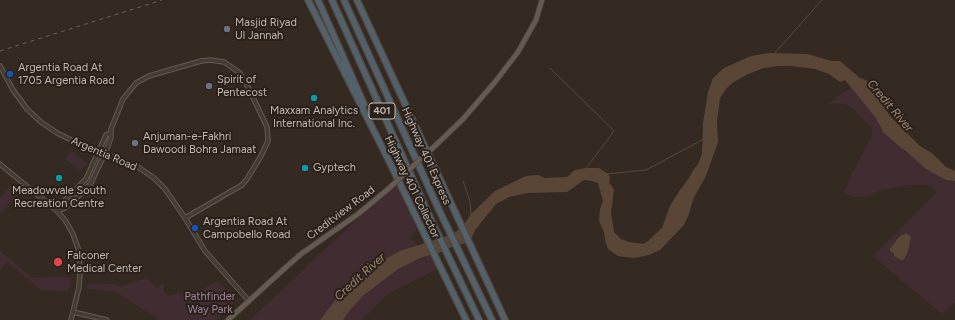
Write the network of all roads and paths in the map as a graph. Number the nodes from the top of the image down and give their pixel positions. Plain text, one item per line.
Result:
1 (308, 0) edge
2 (318, 0) edge
3 (332, 0) edge
4 (344, 0) edge
5 (356, 0) edge
6 (542, 0) edge
7 (0, 66) edge
8 (110, 133) junction
9 (99, 151) junction
10 (105, 153) junction
11 (390, 163) junction
12 (0, 164) edge
13 (57, 211) junction
14 (186, 218) junction
15 (249, 301) junction
16 (73, 312) junction
17 (71, 320) edge
18 (107, 320) edge
19 (228, 320) edge
20 (466, 320) edge
21 (479, 320) edge
22 (492, 320) edge
23 (505, 320) edge

1 - 11 highway, Highway 401 Collector / 401
2 - 11 highway
3 - 21 highway, Highway 401 Express / 401
4 - 22 highway, Highway 401 Express / 401
5 - 23 highway, 401
6 - 15 main road, Creditview Road, bridge
7 - 9 street, Argentia Road
8 - 9 street
8 - 10 street
8 - 14 street
9 - 10 street, Argentia Road
9 - 13 street
10 - 13 street
10 - 14 street, Argentia Road
11 - 20 highway, Highway 401 Collector / 401
12 - 13 street
13 - 16 street
14 - 15 street, Argentia Road
15 - 19 main road, Creditview Road
16 - 17 street
16 - 18 street

